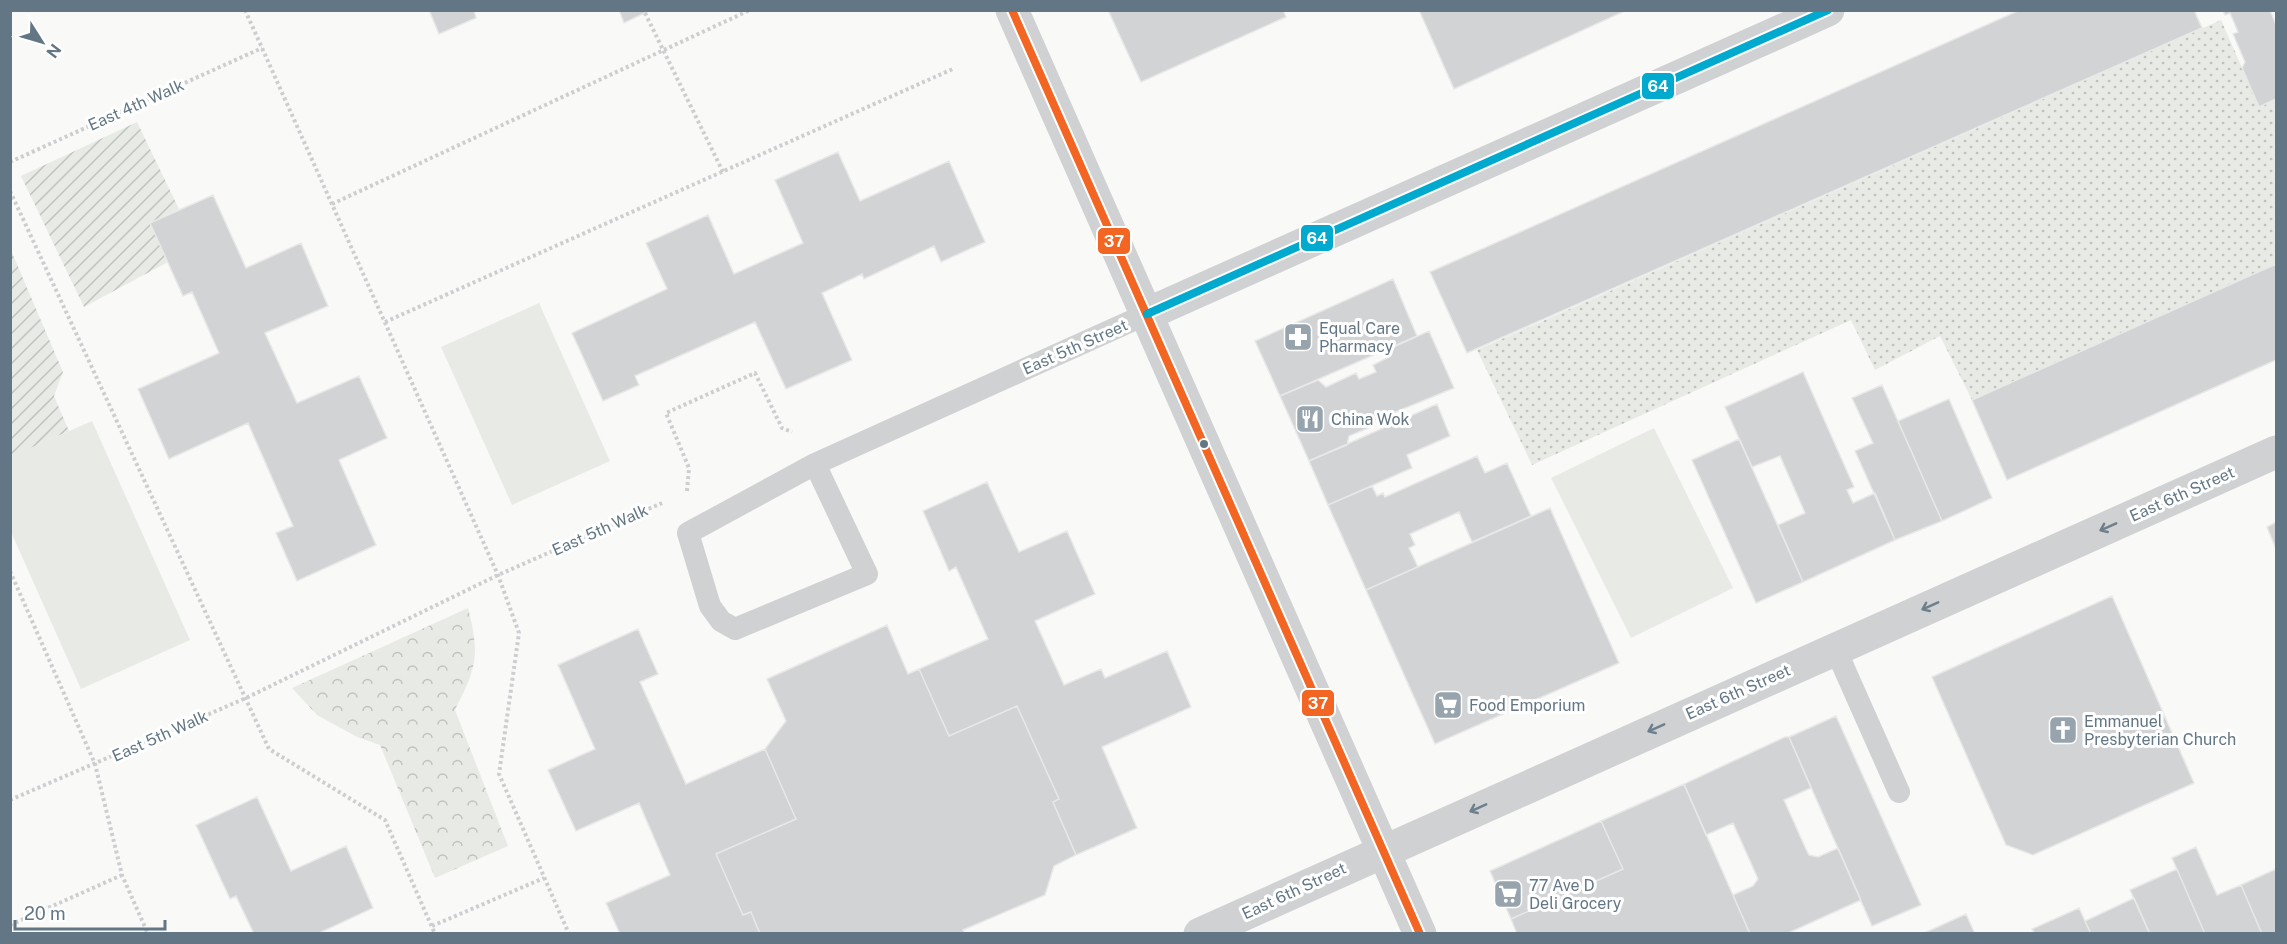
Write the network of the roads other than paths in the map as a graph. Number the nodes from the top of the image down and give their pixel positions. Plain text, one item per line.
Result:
1 (1012, 10) edge
2 (1828, 10) edge
3 (1147, 314) junction
4 (2277, 452) edge
5 (815, 464) junction
6 (1835, 648) junction
7 (1899, 792) dead end
8 (1382, 850) junction
9 (1200, 933) edge
10 (1420, 933) edge

1 - 3 street
2 - 3 street, East 5th Street
3 - 5 lane, East 5th Street
3 - 8 street
4 -> 6 street, East 6th Street
5 - 5 lane, East 5th Street
6 - 7 lane
6 -> 8 street, East 6th Street
8 - 9 street, East 6th Street
8 - 10 street

